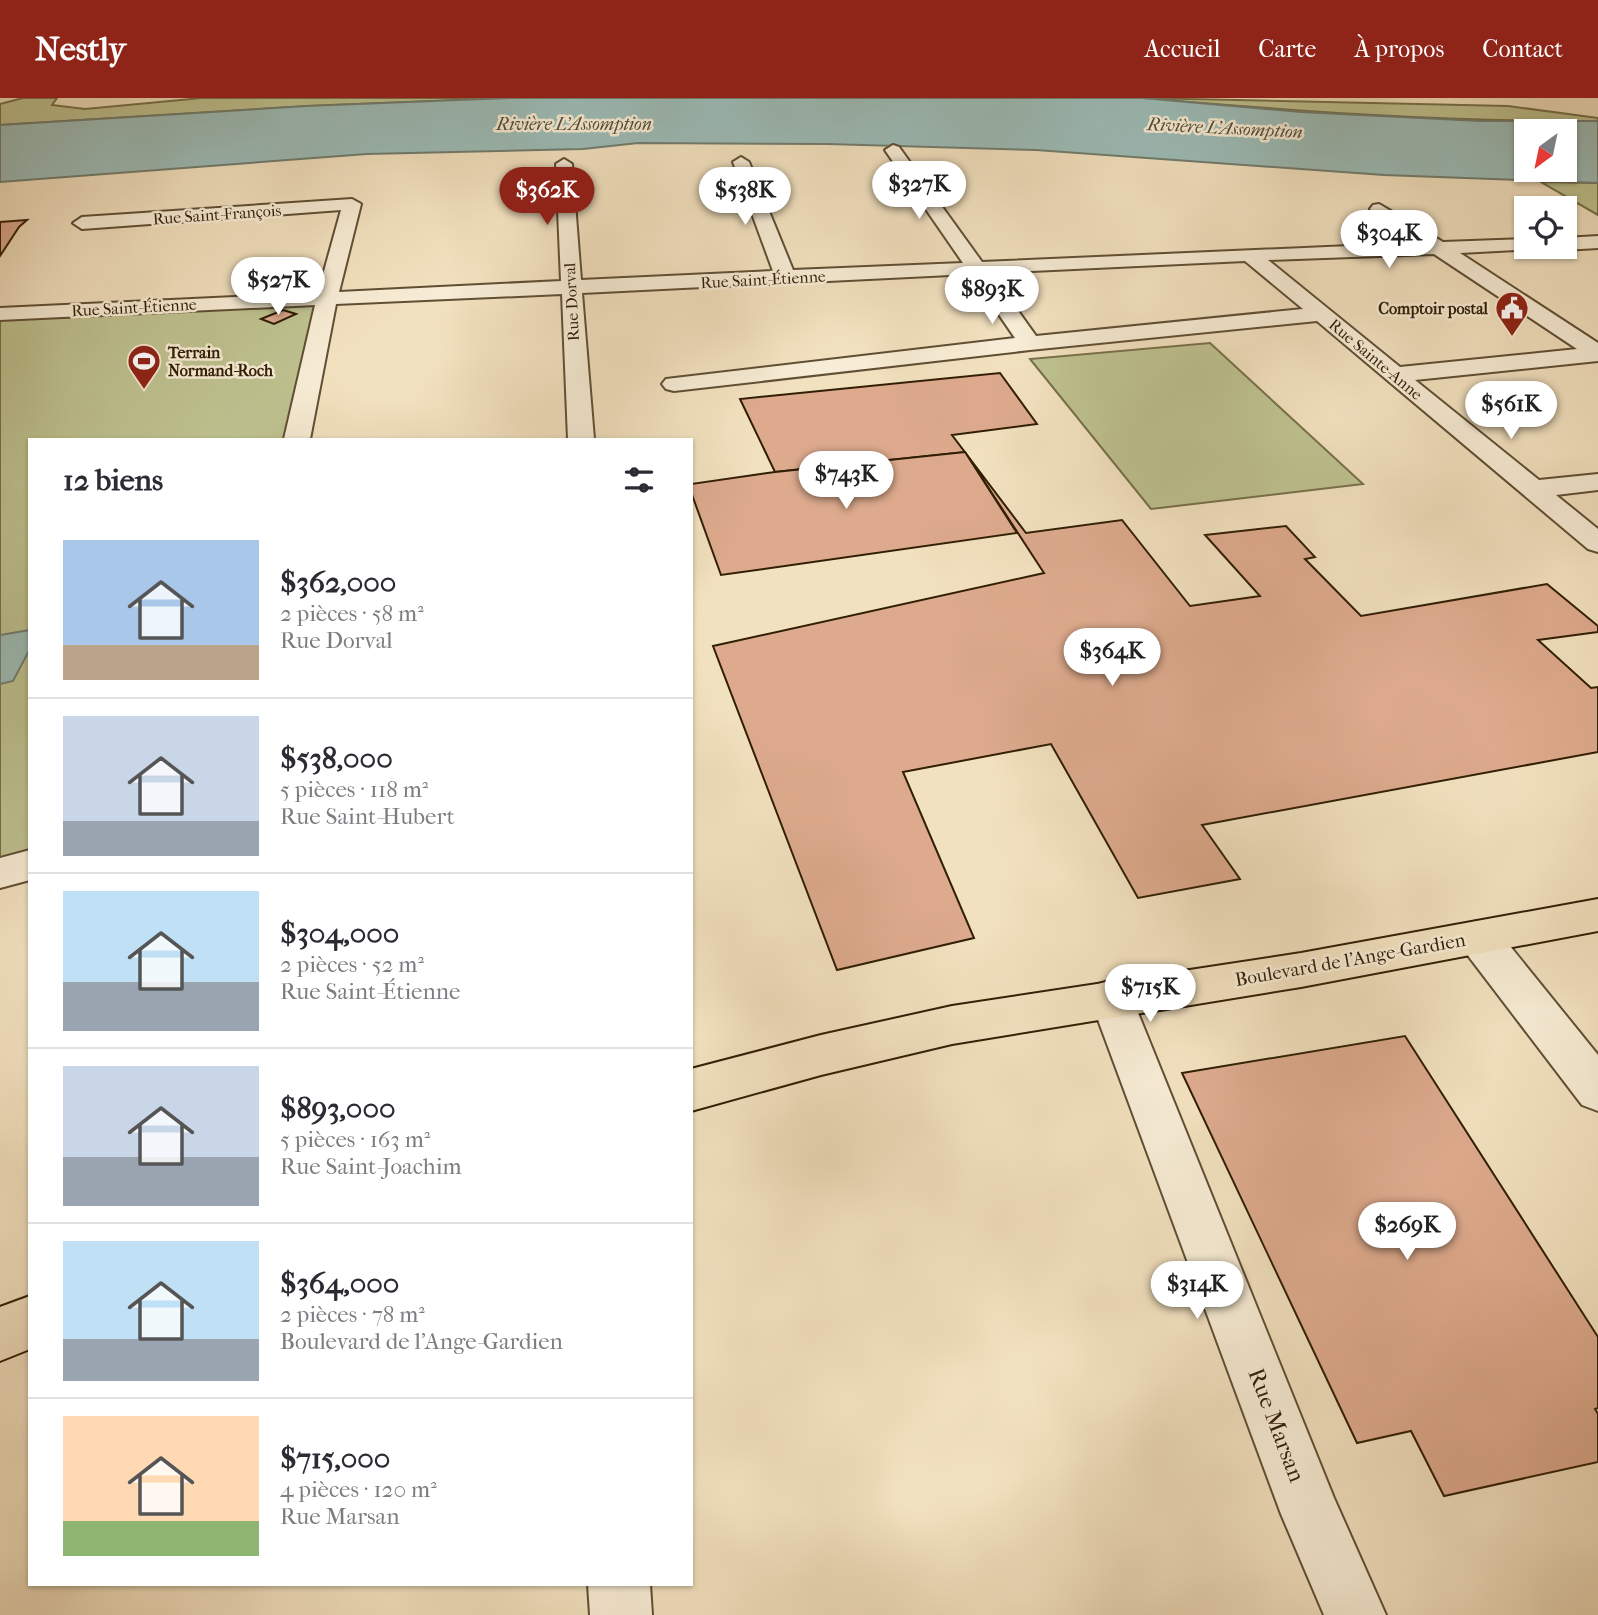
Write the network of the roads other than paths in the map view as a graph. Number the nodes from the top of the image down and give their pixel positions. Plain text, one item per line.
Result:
1 (893, 150) dead end
2 (741, 162) dead end
3 (564, 164) dead end
4 (1379, 209) dead end
5 (82, 223) dead end
6 (1598, 242) edge
7 (1577, 243) edge
8 (1514, 245) edge
9 (1437, 248) junction
10 (1250, 255) junction
11 (977, 268) junction
12 (786, 278) junction
13 (570, 288) junction
14 (327, 298) junction
15 (170, 305) junction
16 (0, 314) edge
17 (1322, 314) junction
18 (0, 336) edge
19 (1030, 343) junction
20 (1598, 354) edge
21 (1395, 375) junction
22 (674, 384) dead end
23 (297, 438) edge
24 (581, 438) edge
25 (1598, 482) edge
26 (1532, 489) junction
27 (1598, 543) edge
28 (28, 866) edge
29 (0, 873) edge
30 (1598, 915) edge
31 (1479, 937) junction
32 (1111, 998) junction
33 (693, 1089) edge
34 (1598, 1090) edge
35 (28, 1323) edge
36 (0, 1334) edge
37 (619, 1586) edge
38 (621, 1615) edge
39 (1355, 1615) edge

1 - 11 street
2 - 12 street
3 - 13 street, Rue Dorval
4 - 9 street
5 - 14 street, Rue Saint-François
6 - 7 street
8 - 9 street, Rue Saint-Étienne
9 - 10 street, Rue Saint-Étienne
9 - 20 street
10 - 11 street, Rue Saint-Étienne
10 - 17 street, Rue Sainte-Anne
11 - 12 street, Rue Saint-Étienne
11 - 19 street
12 - 13 street, Rue Saint-Étienne
13 - 14 street, Rue Saint-Étienne
13 - 24 street, Rue Dorval
14 - 15 street, Rue Saint-Étienne
14 - 23 street
15 - 16 street, Rue Saint-Étienne
15 - 18 street
17 - 19 street
17 - 21 street, Rue Sainte-Anne
19 - 22 street
20 - 21 street
21 - 26 street, Rue Sainte-Anne
25 - 26 street
26 - 27 street, Rue Sainte-Anne
28 - 29 street
30 - 31 main road, Boulevard de l'Ange-Gardien
31 - 32 main road, Boulevard de l'Ange-Gardien
31 - 34 street
32 - 33 main road, Boulevard de l'Ange-Gardien
32 - 39 street, Rue Marsan
35 - 36 main road
37 - 38 street

